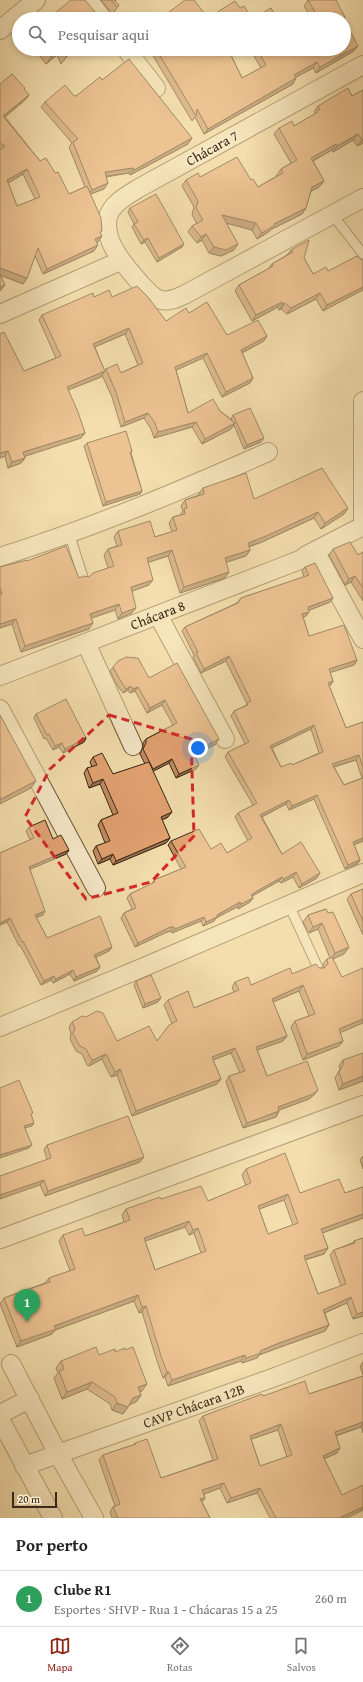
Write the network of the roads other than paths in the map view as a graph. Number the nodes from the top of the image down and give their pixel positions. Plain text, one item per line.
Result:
1 (36, 0) edge
2 (88, 0) edge
3 (22, 12) edge
4 (97, 12) edge
5 (12, 20) edge
6 (0, 30) edge
7 (131, 56) edge
8 (363, 65) edge
9 (156, 88) dead end
10 (363, 198) edge
11 (332, 214) junction
12 (363, 254) edge
13 (120, 261) junction
14 (0, 314) edge
15 (363, 401) edge
16 (268, 452) dead end
17 (69, 534) junction
18 (310, 556) junction
19 (0, 557) edge
20 (83, 577) edge
21 (158, 615) junction
22 (363, 639) edge
23 (86, 643) junction
24 (0, 676) edge
25 (0, 709) edge
26 (225, 739) dead end
27 (133, 746) dead end
28 (363, 873) edge
29 (96, 888) dead end
30 (289, 905) junction
31 (318, 968) edge
32 (0, 1027) edge
33 (363, 1106) edge
34 (0, 1238) edge
35 (363, 1343) edge
36 (11, 1364) dead end
37 (30, 1399) junction
38 (0, 1414) edge
39 (0, 1419) edge
40 (58, 1454) junction
41 (24, 1466) junction
42 (52, 1518) edge
43 (94, 1518) edge

1 - 3 street
2 - 4 street
5 - 6 street
7 - 9 street
8 - 13 street, Chácara 7
10 - 11 street, Chácara 7
11 - 12 lane
11 - 13 street, Chácara 7
13 - 14 street
15 - 18 street, Chácara 8
16 - 17 street
17 - 19 street
17 - 20 lane
18 - 21 street, Chácara 8
18 - 22 street
21 - 23 street, Chácara 8
21 - 26 street
23 - 24 street, Chácara 8
23 - 27 street
25 - 29 street
28 - 30 street
30 - 31 lane
30 - 32 street
33 - 34 street
35 - 40 street, CAVP Chácara 12B
36 - 37 street
37 - 38 street
37 - 40 street
39 - 41 street
40 - 41 street, CAVP Chácara 12B
40 - 43 street
41 - 42 street

